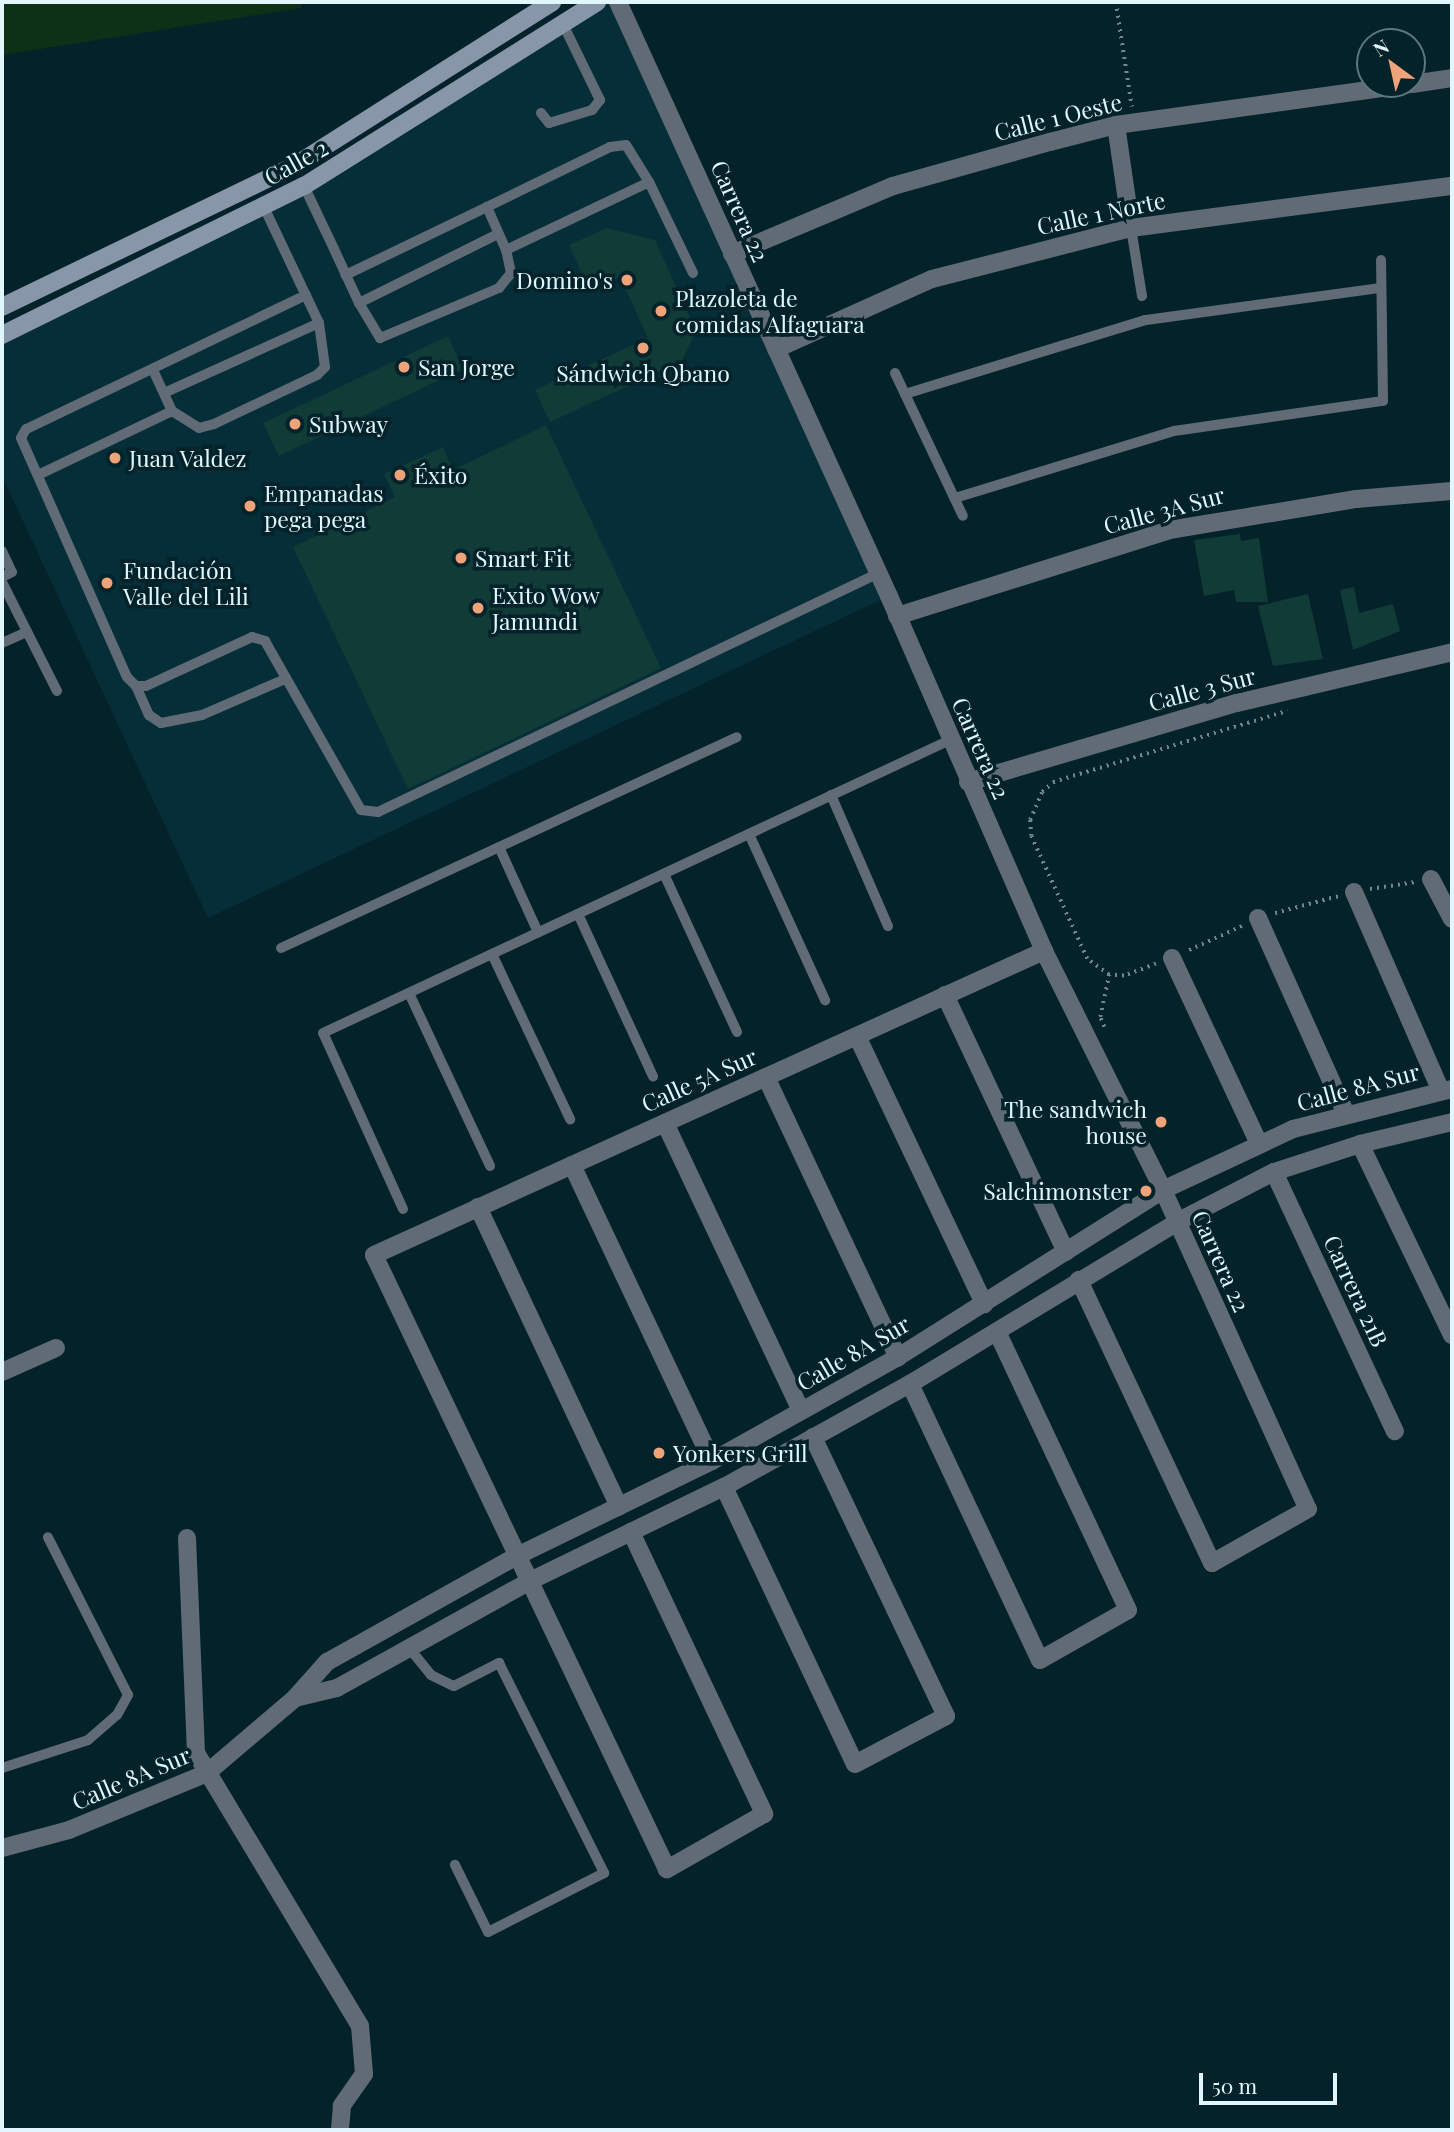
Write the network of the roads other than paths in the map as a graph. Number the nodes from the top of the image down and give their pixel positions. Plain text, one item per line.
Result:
1 (552, 2) edge
2 (597, 2) edge
3 (618, 2) edge
4 (563, 24) junction
5 (1452, 78) edge
6 (1426, 82) edge
7 (1356, 92) edge
8 (541, 113) dead end
9 (1116, 125) junction
10 (649, 182) junction
11 (304, 186) junction
12 (1452, 186) edge
13 (264, 207) junction
14 (486, 207) junction
15 (1131, 228) junction
16 (498, 234) junction
17 (506, 250) junction
18 (732, 254) junction
19 (1381, 260) dead end
20 (693, 273) dead end
21 (346, 275) junction
22 (1381, 289) junction
23 (306, 295) junction
24 (1142, 296) dead end
25 (359, 303) junction
26 (2, 307) edge
27 (319, 323) junction
28 (2, 335) edge
29 (776, 349) junction
30 (153, 370) junction
31 (895, 373) dead end
32 (164, 393) junction
33 (905, 394) junction
34 (172, 411) junction
35 (38, 475) junction
36 (1452, 491) edge
37 (955, 498) junction
38 (964, 516) dead end
39 (2, 551) edge
40 (879, 573) junction
41 (2, 580) edge
42 (897, 616) junction
43 (27, 632) junction
44 (2, 643) edge
45 (1452, 652) edge
46 (285, 679) junction
47 (136, 686) junction
48 (57, 691) dead end
49 (737, 737) dead end
50 (950, 740) junction
51 (968, 782) junction
52 (831, 795) junction
53 (749, 834) junction
54 (499, 847) junction
55 (664, 874) junction
56 (1431, 879) dead end
57 (1354, 892) dead end
58 (578, 914) junction
59 (1258, 918) dead end
60 (1452, 919) edge
61 (888, 926) dead end
62 (538, 932) junction
63 (281, 948) dead end
64 (1044, 951) junction
65 (492, 954) junction
66 (1172, 958) dead end
67 (409, 993) junction
68 (945, 995) junction
69 (825, 1000) dead end
70 (737, 1031) dead end
71 (857, 1036) junction
72 (653, 1076) dead end
73 (766, 1077) junction
74 (1446, 1090) edge
75 (1346, 1114) junction
76 (570, 1119) dead end
77 (665, 1123) junction
78 (1452, 1124) edge
79 (1259, 1144) junction
80 (1360, 1144) junction
81 (572, 1165) junction
82 (490, 1166) dead end
83 (1274, 1172) junction
84 (1163, 1190) junction
85 (478, 1208) junction
86 (404, 1209) dead end
87 (1177, 1222) junction
88 (1066, 1252) junction
89 (1079, 1280) junction
90 (984, 1304) junction
91 (997, 1331) junction
92 (1452, 1335) edge
93 (56, 1348) dead end
94 (898, 1357) junction
95 (2, 1372) edge
96 (910, 1384) junction
97 (801, 1411) junction
98 (1395, 1431) dead end
99 (813, 1437) junction
100 (712, 1461) junction
101 (724, 1487) junction
102 (619, 1507) junction
103 (631, 1532) junction
104 (48, 1537) dead end
105 (187, 1538) dead end
106 (517, 1556) junction
107 (530, 1581) junction
108 (410, 1649) junction
109 (295, 1698) junction
110 (2, 1768) edge
111 (207, 1773) junction
112 (2, 1848) edge
113 (455, 1865) dead end
114 (340, 2130) edge

1 - 26 main road, Calle 2
2 - 4 main road, Calle 2
3 - 18 street, Carrera 22
4 - 8 lane
4 - 11 main road, Calle 2
5 - 6 street, Calle 1 Oeste
7 - 9 street, Calle 1 Oeste
9 - 15 street
9 - 18 street, Calle 1 Oeste
10 - 14 lane
10 - 17 lane
10 - 20 lane
11 - 13 main road, Calle 2
11 - 21 lane
12 - 15 street, Calle 1 Norte
13 - 23 lane
13 - 28 main road, Calle 2
14 - 16 lane
14 - 21 lane
15 - 24 lane
15 - 29 street, Calle 1 Norte
16 - 17 lane
16 - 25 lane
17 - 25 lane
18 - 29 street, Carrera 22
19 - 22 lane
21 - 25 lane
22 - 33 lane
22 - 37 lane
23 - 27 lane
23 - 30 lane
27 - 32 lane
27 - 34 lane
29 - 40 street, Carrera 22
30 - 32 lane
30 - 35 lane
31 - 33 lane
32 - 34 lane
33 - 37 lane
34 - 35 lane
35 - 47 lane
36 - 42 street, Calle 3A Sur
37 - 38 lane
39 - 41 lane
40 - 42 street, Carrera 22
40 - 46 lane
41 - 43 lane
42 - 50 street, Carrera 22
43 - 44 lane
43 - 48 lane
45 - 51 street, Calle 3 Sur
46 - 47 lane
46 - 47 lane
49 - 54 lane
50 - 51 street, Carrera 22
50 - 52 lane
51 - 64 street, Carrera 22
52 - 53 lane
52 - 61 lane
53 - 55 lane
53 - 69 lane
54 - 62 lane
54 - 63 lane
55 - 58 lane
55 - 70 lane
56 - 60 street
57 - 74 street
58 - 62 lane
58 - 72 lane
59 - 75 street
62 - 65 lane
64 - 68 street, Calle 5A Sur
64 - 84 street, Carrera 22
65 - 67 lane
65 - 76 lane
66 - 79 street
67 - 82 lane
67 - 86 lane
68 - 71 street, Calle 5A Sur
68 - 88 street
71 - 73 street, Calle 5A Sur
71 - 90 street
73 - 77 street, Calle 5A Sur
73 - 94 street
74 - 75 street, Calle 8A Sur
75 - 79 street, Calle 8A Sur
77 - 81 street, Calle 5A Sur
77 - 97 street
78 - 80 street, Calle 8A Sur
79 - 84 street, Calle 8A Sur
80 - 83 street, Calle 8A Sur
80 - 92 street
81 - 85 street, Calle 5A Sur
81 - 100 street
83 - 87 street, Calle 8A Sur
83 - 98 street, Carrera 21B
84 - 87 street, Carrera 22
84 - 88 street, Calle 8A Sur
85 - 102 street
85 - 106 street, Calle 5A Sur
87 - 89 street, Calle 8A Sur
87 - 89 street, Carrera 22
88 - 90 street, Calle 8A Sur
89 - 91 street, Calle 8A Sur
90 - 94 street, Calle 8A Sur
91 - 96 street, Calle 8A Sur
91 - 96 street
93 - 95 street
94 - 97 street, Calle 8A Sur
96 - 99 street, Calle 8A Sur
97 - 100 street, Calle 8A Sur
99 - 101 street, Calle 8A Sur
99 - 101 street
100 - 102 street, Calle 8A Sur
101 - 103 street, Calle 8A Sur
102 - 106 street, Calle 8A Sur
103 - 107 street, Calle 8A Sur
103 - 107 street
104 - 110 lane
105 - 111 street
106 - 107 street
106 - 109 street, Calle 8A Sur
107 - 108 street, Calle 8A Sur
108 - 109 street, Calle 8A Sur
108 - 113 lane
109 - 111 street, Calle 8A Sur
111 - 112 street, Calle 8A Sur
111 - 114 street

